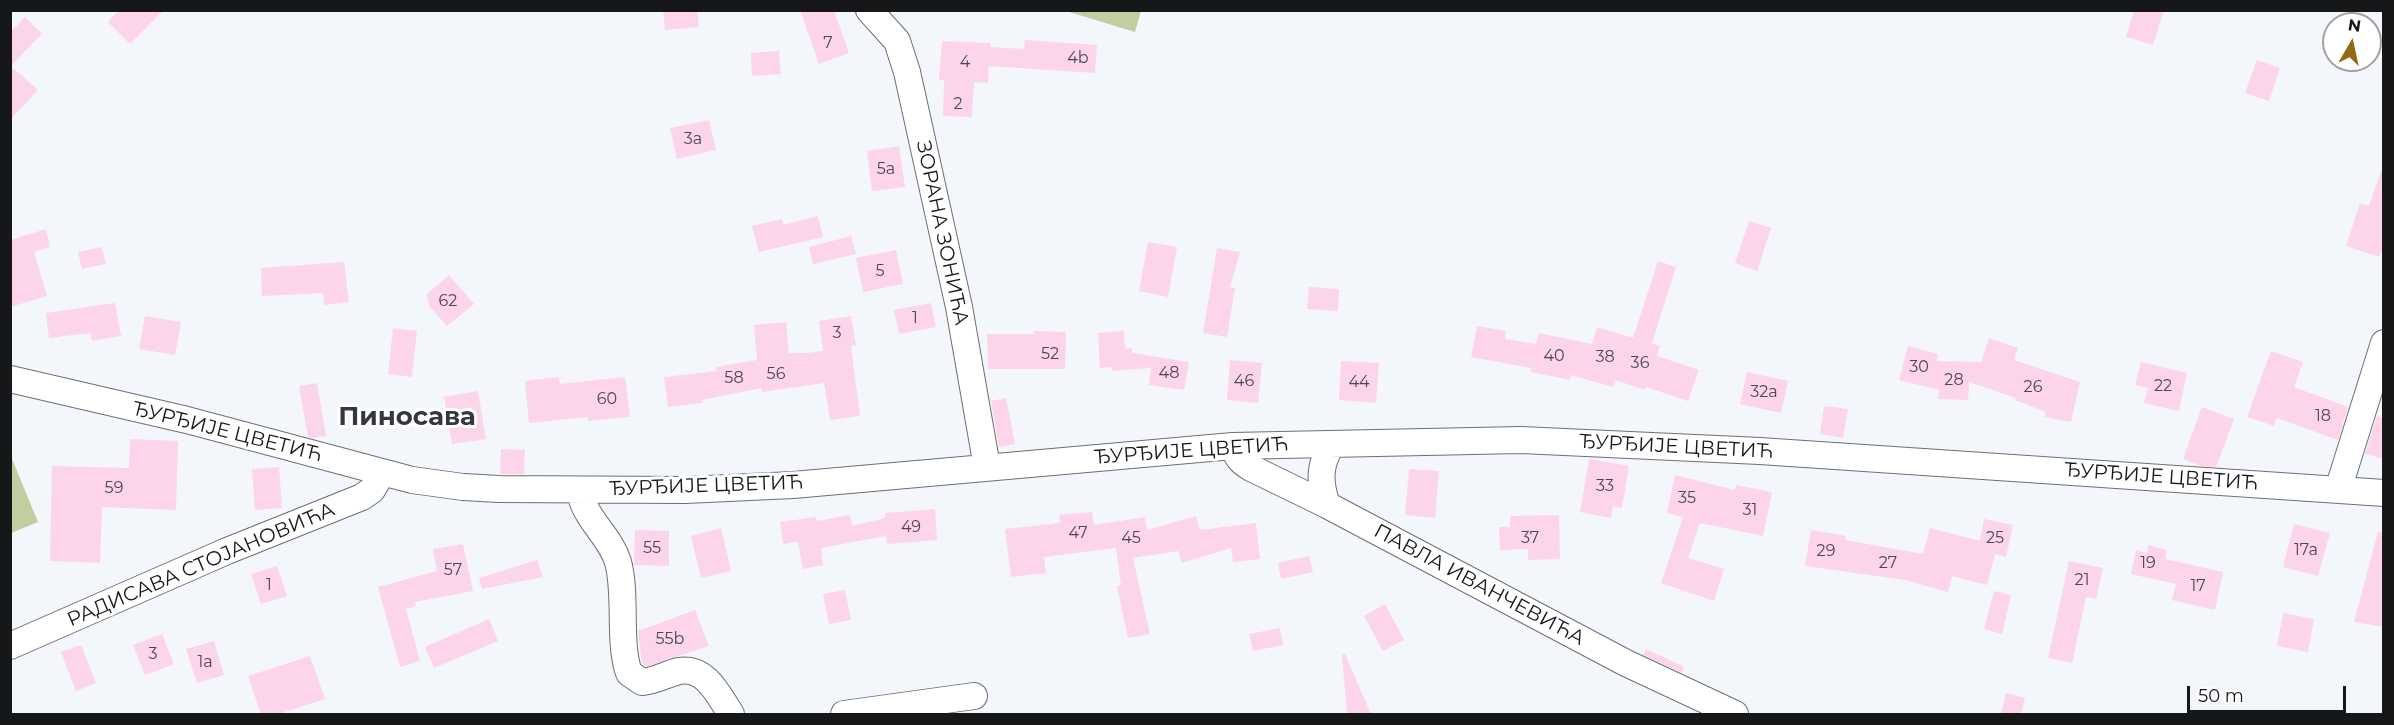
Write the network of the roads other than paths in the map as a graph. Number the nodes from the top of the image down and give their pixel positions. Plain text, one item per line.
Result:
1 (869, 10) edge
2 (2384, 343) edge
3 (10, 379) edge
4 (1332, 444) junction
5 (1233, 446) junction
6 (987, 467) junction
7 (382, 472) junction
8 (580, 490) junction
9 (2338, 490) junction
10 (2384, 493) edge
11 (1327, 505) junction
12 (10, 646) edge
13 (974, 696) dead end
14 (731, 714) edge
15 (844, 714) edge
16 (1735, 714) edge

1 - 6 street, ЗОРАНА ЗОНИЋА
2 - 9 street
3 - 7 street, ЂУРЂИЈЕ ЦВЕТИЋ
4 - 5 street, ЂУРЂИЈЕ ЦВЕТИЋ
4 - 9 street, ЂУРЂИЈЕ ЦВЕТИЋ
4 - 11 street
5 - 6 street, ЂУРЂИЈЕ ЦВЕТИЋ
5 - 11 street, ПАВЛА ИВАНЧЕВИЋА
6 - 8 street, ЂУРЂИЈЕ ЦВЕТИЋ
7 - 8 street, ЂУРЂИЈЕ ЦВЕТИЋ
7 - 12 street, РАДИСАВА СТОЈАНОВИЋА
8 - 14 street
9 - 10 street, ЂУРЂИЈЕ ЦВЕТИЋ
11 - 16 street, ПАВЛА ИВАНЧЕВИЋА
13 - 15 street

